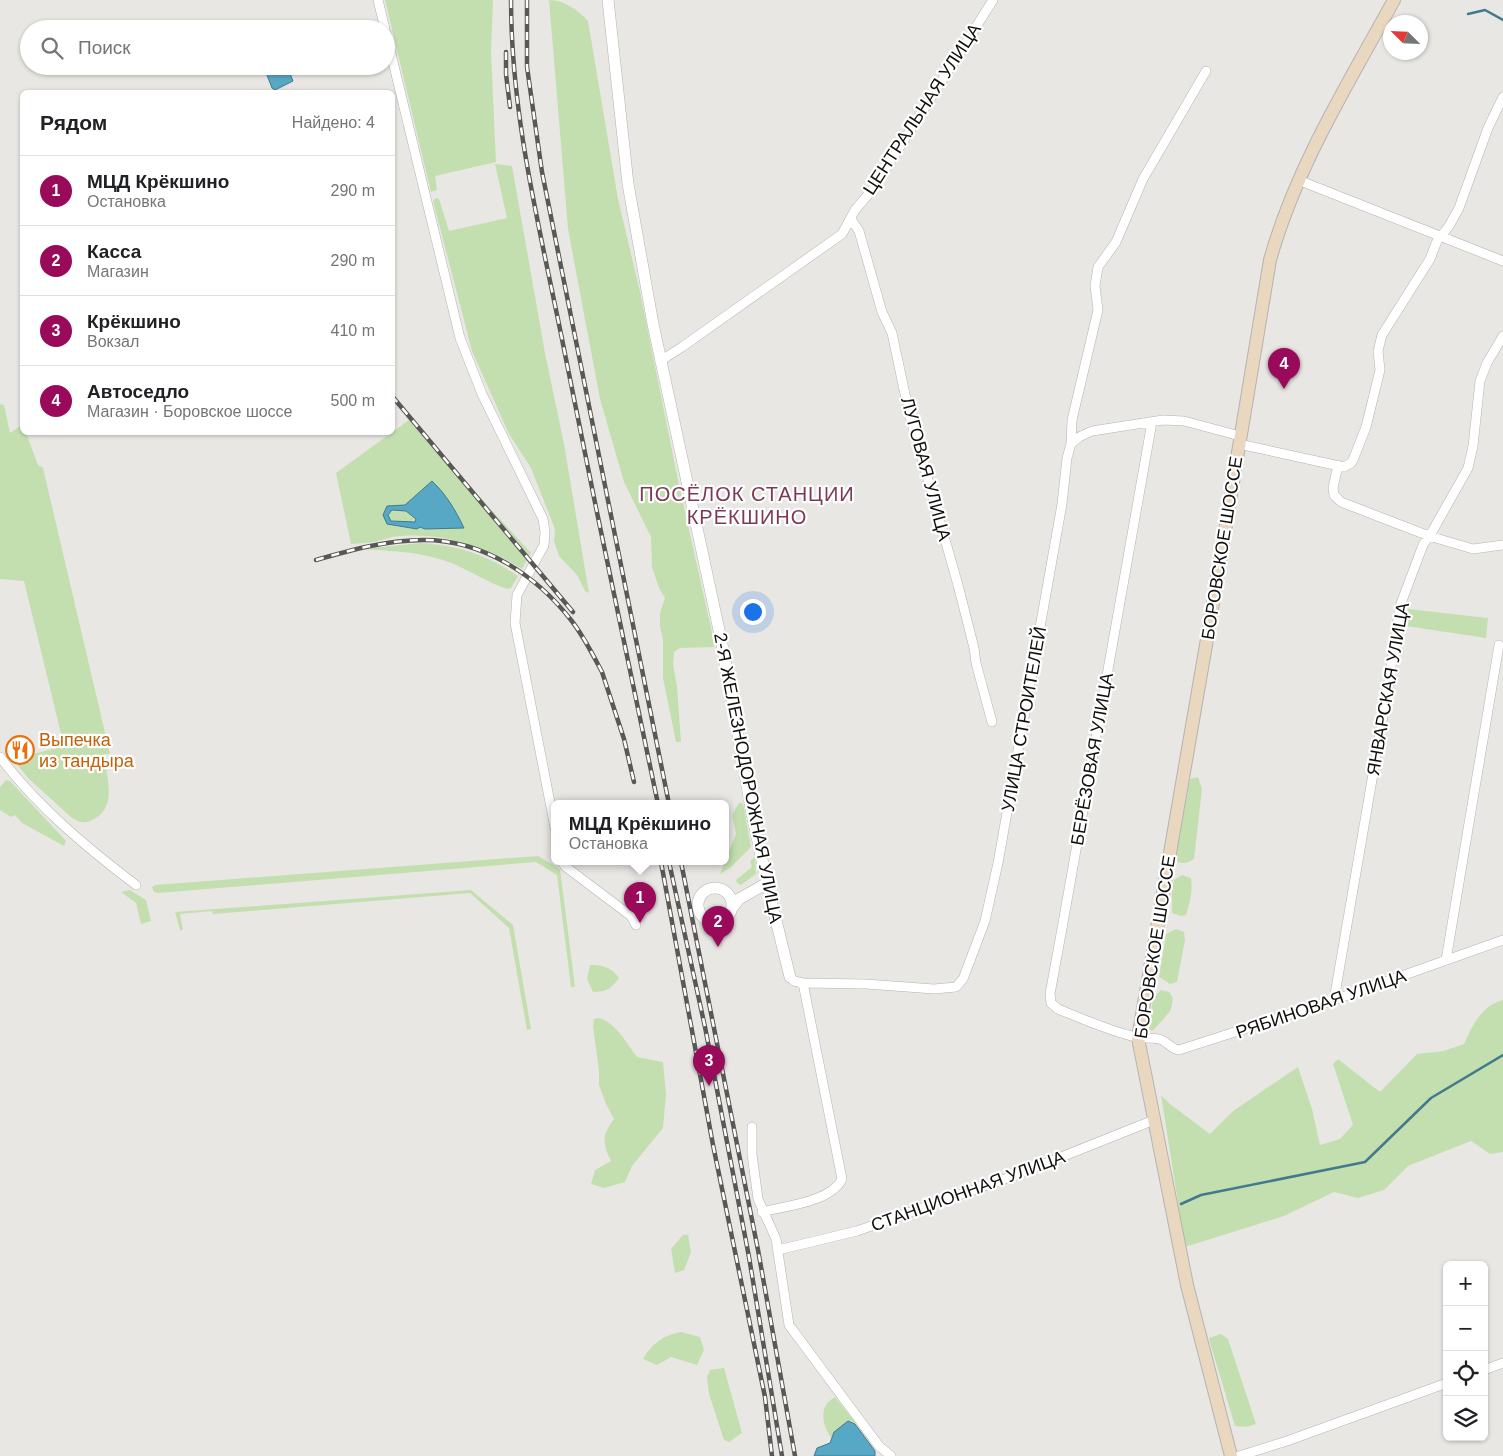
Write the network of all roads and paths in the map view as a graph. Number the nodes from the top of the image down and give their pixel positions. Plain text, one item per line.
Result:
1 (378, 0) edge
2 (608, 0) edge
3 (993, 0) edge
4 (1394, 0) edge
5 (383, 20) edge
6 (395, 70) edge
7 (1206, 70) dead end
8 (1503, 97) edge
9 (1298, 180) junction
10 (851, 218) junction
11 (1440, 236) junction
12 (1503, 261) edge
13 (1503, 336) edge
14 (660, 360) junction
15 (1152, 422) junction
16 (1240, 440) junction
17 (1071, 444) junction
18 (1341, 466) junction
19 (1429, 536) junction
20 (1503, 546) edge
21 (1498, 645) dead end
22 (992, 722) dead end
23 (0, 757) edge
24 (551, 807) edge
25 (565, 865) edge
26 (766, 883) junction
27 (136, 885) dead end
28 (734, 902) dead end
29 (636, 925) dead end
30 (1503, 940) edge
31 (1446, 960) junction
32 (790, 977) joint
33 (803, 983) junction
34 (1334, 1000) junction
35 (1138, 1038) junction
36 (1154, 1120) junction
37 (752, 1127) dead end
38 (762, 1212) junction
39 (778, 1250) junction
40 (1503, 1363) edge
41 (1488, 1369) edge
42 (1443, 1384) edge
43 (891, 1456) edge
44 (1231, 1456) edge
45 (1238, 1456) edge

1 - 5 street
2 - 14 street, 2-Я ЖЕЛЕЗНОДОРОЖНАЯ УЛИЦА
3 - 10 street, ЦЕНТРАЛЬНАЯ УЛИЦА
4 - 9 main road, БОРОВСКОЕ ШОССЕ
6 - 24 street
7 - 17 street, УЛИЦА СТРОИТЕЛЕЙ
8 - 11 street
9 - 11 street
9 - 16 main road, БОРОВСКОЕ ШОССЕ
10 - 14 street, ЦЕНТРАЛЬНАЯ УЛИЦА
10 - 22 street, ЛУГОВАЯ УЛИЦА
11 - 12 street
11 - 18 street
13 - 19 street, ЯНВАРСКАЯ УЛИЦА
14 - 26 street, 2-Я ЖЕЛЕЗНОДОРОЖНАЯ УЛИЦА
15 - 16 street
15 - 17 street
15 - 35 street, БЕРЁЗОВАЯ УЛИЦА
16 - 18 street
16 - 35 main road, БОРОВСКОЕ ШОССЕ
17 - 33 street, УЛИЦА СТРОИТЕЛЕЙ
18 - 19 street
19 - 20 street
19 - 34 street, ЯНВАРСКАЯ УЛИЦА
21 - 31 street
23 - 27 street
25 - 29 street
26 - 28 street
26 - 32 street, 2-Я ЖЕЛЕЗНОДОРОЖНАЯ УЛИЦА
30 - 31 street, РЯБИНОВАЯ УЛИЦА
31 - 34 street, РЯБИНОВАЯ УЛИЦА
32 - 33 street, 2-Я ЖЕЛЕЗНОДОРОЖНАЯ УЛИЦА
33 - 38 street
34 - 35 street, РЯБИНОВАЯ УЛИЦА
35 - 36 main road, БОРОВСКОЕ ШОССЕ
36 - 39 street, СТАНЦИОННАЯ УЛИЦА
36 - 44 main road, БОРОВСКОЕ ШОССЕ
37 - 38 street
38 - 39 street
39 - 43 street
40 - 41 street
42 - 45 street

